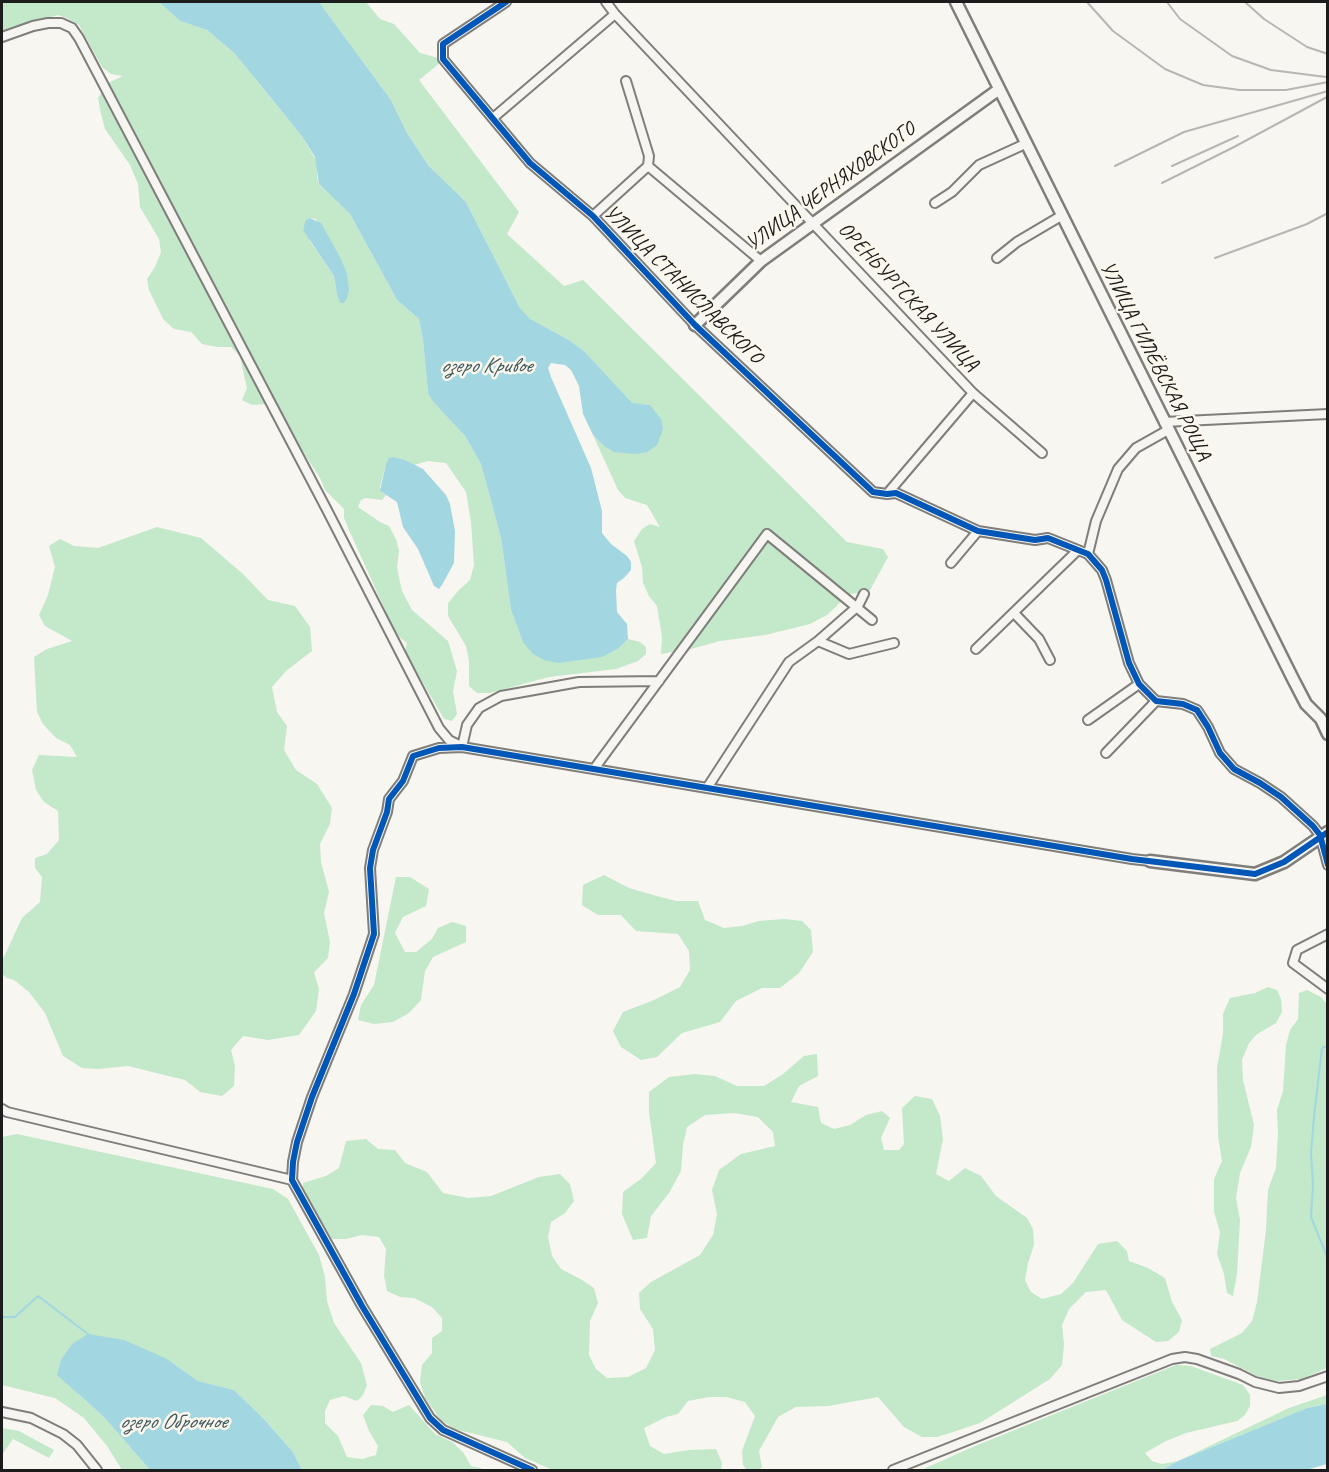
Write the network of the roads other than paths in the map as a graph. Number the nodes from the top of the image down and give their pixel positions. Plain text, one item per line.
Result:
1 (506, 2) edge
2 (606, 2) edge
3 (956, 2) edge
4 (615, 14) junction
5 (2, 36) edge
6 (626, 81) dead end
7 (998, 90) junction
8 (494, 117) junction
9 (1025, 144) junction
10 (648, 166) junction
11 (935, 203) dead end
12 (593, 216) junction
13 (1061, 216) junction
14 (812, 223) junction
15 (997, 258) dead end
16 (761, 261) junction
17 (695, 325) junction
18 (973, 393) junction
19 (1328, 414) edge
20 (1166, 426) junction
21 (1042, 453) dead end
22 (887, 494) junction
23 (978, 531) junction
24 (1078, 550) junction
25 (1088, 554) junction
26 (951, 563) dead end
27 (864, 594) dead end
28 (856, 607) junction
29 (1014, 613) junction
30 (872, 620) dead end
31 (818, 641) junction
32 (894, 643) dead end
33 (976, 649) dead end
34 (1050, 660) dead end
35 (659, 681) junction
36 (1139, 684) junction
37 (1156, 701) junction
38 (1088, 720) dead end
39 (1328, 734) edge
40 (462, 747) junction
41 (1106, 753) dead end
42 (594, 769) junction
43 (707, 788) junction
44 (1324, 833) edge
45 (1150, 861) joint
46 (1328, 865) edge
47 (1328, 934) edge
48 (1328, 989) edge
49 (4, 1111) edge
50 (292, 1180) junction
51 (1328, 1376) edge
52 (2, 1412) edge
53 (97, 1470) edge
54 (532, 1470) edge
55 (893, 1470) edge

1 - 8 street, УЛИЦА СТАНИСЛАВСКОГО
2 - 4 street, ОРЕНБУРГСКАЯ УЛИЦА
3 - 7 street, УЛИЦА ГИЛЁВСКАЯ РОЩА
4 - 8 street
4 - 14 street, ОРЕНБУРГСКАЯ УЛИЦА
5 - 40 street
6 - 10 street
7 - 9 street, УЛИЦА ГИЛЁВСКАЯ РОЩА
7 - 14 street, УЛИЦА ЧЕРНЯХОВСКОГО
8 - 12 street, УЛИЦА СТАНИСЛАВСКОГО
9 - 11 street
9 - 13 street, УЛИЦА ГИЛЁВСКАЯ РОЩА
10 - 12 street
10 - 16 street
12 - 17 street, УЛИЦА СТАНИСЛАВСКОГО
13 - 15 street
13 - 20 street, УЛИЦА ГИЛЁВСКАЯ РОЩА
14 - 16 street, УЛИЦА ЧЕРНЯХОВСКОГО
14 - 18 street, ОРЕНБУРГСКАЯ УЛИЦА
16 - 17 street, УЛИЦА ЧЕРНЯХОВСКОГО
17 - 22 street, УЛИЦА СТАНИСЛАВСКОГО
18 - 21 street, ОРЕНБУРГСКАЯ УЛИЦА
18 - 22 street
19 - 20 street
20 - 25 street
20 - 39 street, УЛИЦА ГИЛЁВСКАЯ РОЩА
22 - 23 street, УЛИЦА СТАНИСЛАВСКОГО
23 - 24 street, УЛИЦА СТАНИСЛАВСКОГО
23 - 26 street
24 - 25 street, УЛИЦА СТАНИСЛАВСКОГО
24 - 29 street
25 - 36 street
27 - 28 street
28 - 30 street
28 - 31 street
28 - 35 street
29 - 33 street
29 - 34 street
31 - 32 street
31 - 43 street
35 - 40 street
35 - 42 street
36 - 37 street
36 - 38 street
37 - 41 street
37 - 44 street
40 - 42 street
40 - 50 street
42 - 43 street
43 - 45 street
44 - 45 street
44 - 46 street
47 - 48 street
49 - 50 street
50 - 54 street
51 - 55 street
52 - 53 street

